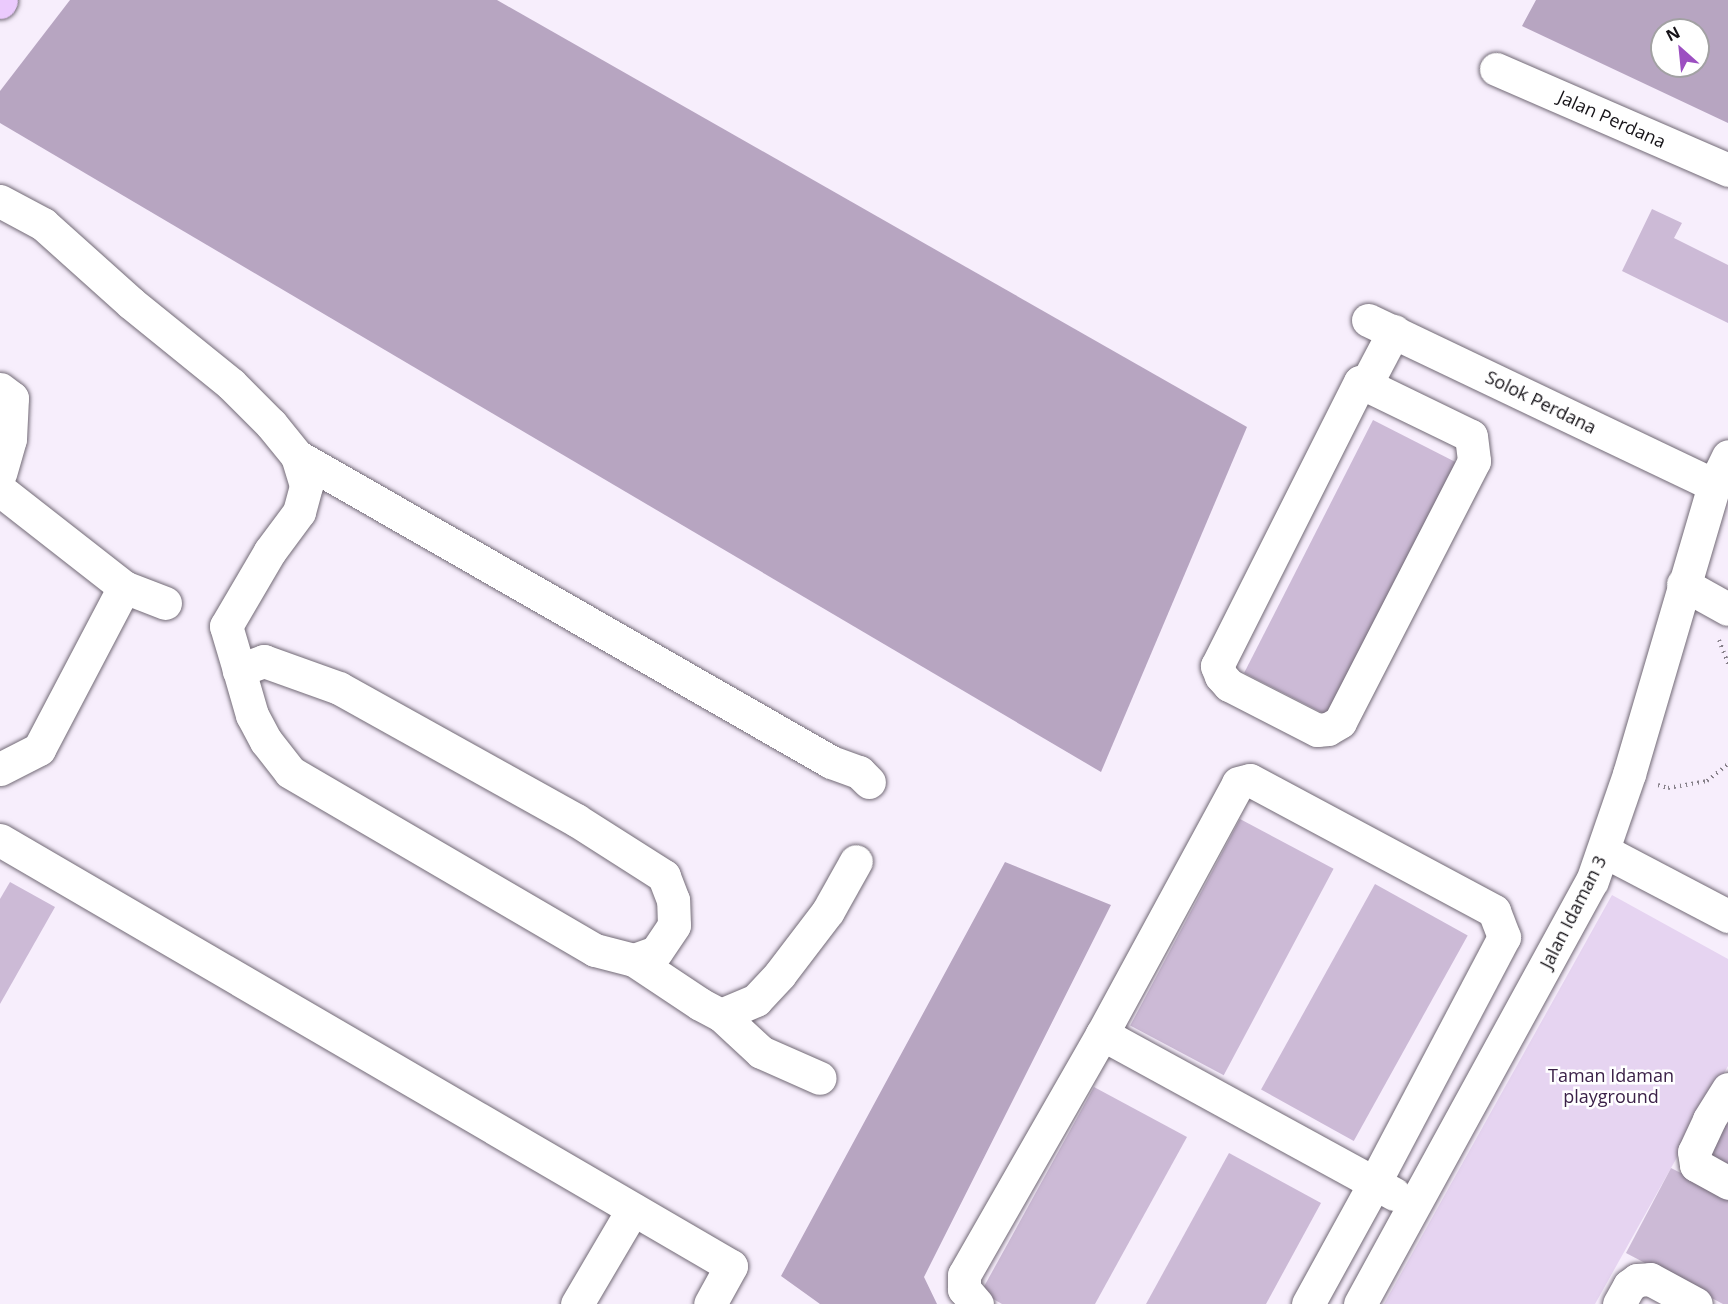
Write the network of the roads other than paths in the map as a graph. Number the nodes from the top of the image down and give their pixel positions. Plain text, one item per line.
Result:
1 (1496, 69) dead end
2 (1728, 170) edge
3 (0, 201) edge
4 (1366, 384) junction
5 (0, 389) edge
6 (297, 456) junction
7 (1721, 471) edge
8 (0, 473) edge
9 (0, 490) edge
10 (1683, 584) junction
11 (124, 587) junction
12 (165, 603) dead end
13 (1728, 609) edge
14 (239, 670) junction
15 (0, 769) edge
16 (869, 782) dead end
17 (0, 840) edge
18 (1604, 851) junction
19 (856, 861) dead end
20 (1728, 916) edge
21 (634, 960) junction
22 (721, 1015) junction
23 (1102, 1034) junction
24 (820, 1077) dead end
25 (1728, 1089) edge
26 (1728, 1183) edge
27 (1374, 1184) junction
28 (1415, 1204) junction
29 (633, 1209) junction
30 (577, 1304) edge
31 (710, 1304) edge
32 (977, 1304) edge
33 (1308, 1304) edge
34 (1360, 1304) edge
35 (1619, 1304) edge
36 (1696, 1304) edge

1 - 2 street, Jalan Perdana
3 - 6 street
4 - 4 street
4 - 7 street, Solok Perdana
5 - 8 street
6 - 14 street
6 - 16 street
7 - 10 street, Jalan Idaman 3
9 - 11 street
10 - 13 street
10 - 18 street, Jalan Idaman 3
11 - 12 street
11 - 15 street
14 - 21 street
14 - 21 street
17 - 29 street
18 - 20 street
18 - 28 street, Jalan Idaman 3
19 - 22 street
21 - 22 street
22 - 24 street
23 - 27 street
23 - 27 street
23 - 32 street
25 - 26 street
27 - 28 street
27 - 33 street
28 - 34 street, Jalan Idaman 3
29 - 30 street
29 - 31 street
35 - 36 street

